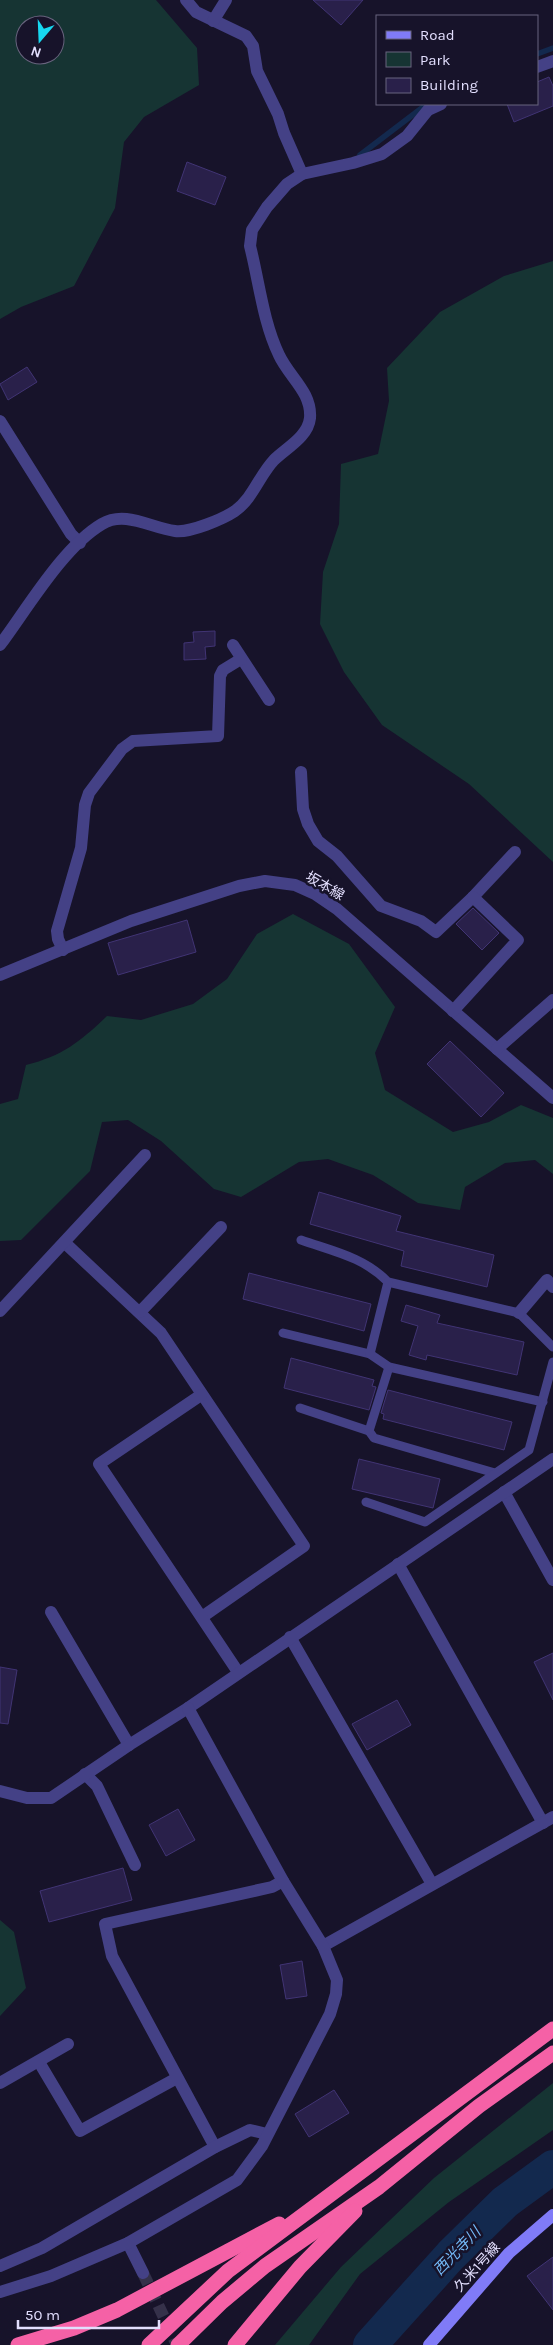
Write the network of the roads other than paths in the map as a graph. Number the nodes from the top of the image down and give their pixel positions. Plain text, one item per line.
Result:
1 (186, 0) edge
2 (226, 0) edge
3 (213, 21) junction
4 (553, 61) edge
5 (538, 67) edge
6 (439, 105) edge
7 (302, 174) junction
8 (0, 421) edge
9 (80, 543) junction
10 (0, 645) edge
11 (233, 645) dead end
12 (241, 659) junction
13 (269, 700) dead end
14 (301, 772) dead end
15 (515, 852) dead end
16 (473, 897) junction
17 (63, 950) junction
18 (0, 975) edge
19 (553, 1000) edge
20 (453, 1011) junction
21 (498, 1049) junction
22 (553, 1098) edge
23 (145, 1155) dead end
24 (221, 1227) dead end
25 (301, 1240) dead end
26 (65, 1243) junction
27 (388, 1282) junction
28 (553, 1287) edge
29 (0, 1311) edge
30 (140, 1312) junction
31 (519, 1313) junction
32 (283, 1333) dead end
33 (553, 1347) edge
34 (370, 1354) junction
35 (553, 1362) edge
36 (389, 1367) junction
37 (201, 1394) junction
38 (543, 1402) junction
39 (300, 1408) dead end
40 (369, 1431) junction
41 (553, 1459) edge
42 (494, 1473) junction
43 (504, 1492) junction
44 (366, 1502) dead end
45 (398, 1564) junction
46 (553, 1580) edge
47 (51, 1612) dead end
48 (202, 1617) junction
49 (290, 1637) junction
50 (238, 1672) junction
51 (188, 1708) junction
52 (129, 1745) junction
53 (85, 1774) junction
54 (0, 1791) edge
55 (548, 1820) edge
56 (135, 1865) dead end
57 (283, 1881) junction
58 (432, 1884) junction
59 (324, 1946) junction
60 (553, 2029) edge
61 (68, 2044) dead end
62 (553, 2053) edge
63 (39, 2062) junction
64 (177, 2078) junction
65 (0, 2083) edge
66 (267, 2134) junction
67 (215, 2147) junction
68 (379, 2187) junction
69 (319, 2203) junction
70 (553, 2215) edge
71 (128, 2243) junction
72 (0, 2266) edge
73 (143, 2273) tunnel mouth
74 (0, 2292) edge
75 (237, 2342) edge
76 (18, 2345) edge
77 (149, 2345) edge
78 (178, 2345) edge
79 (429, 2345) edge

1 - 3 street
2 - 3 street
3 - 7 street
4 - 5 street
6 - 7 street
7 - 9 street
8 - 9 street
9 - 10 street
11 - 12 street
12 - 13 street
12 - 17 street
14 - 16 street
15 - 16 street
16 - 20 street
17 - 18 street, 坂本線
17 - 20 street, 坂本線
19 - 21 street
20 - 21 street, 坂本線
21 - 22 street, 坂本線
23 - 26 street
24 - 30 street
25 - 27 lane
26 - 29 street
26 - 30 street
27 - 31 lane
27 - 34 lane
28 - 31 street
30 - 37 street
31 - 33 lane
32 - 34 lane
34 - 36 lane
35 - 38 lane
36 - 38 lane
36 - 40 lane
37 - 48 street
37 - 48 street
38 - 42 lane
39 - 40 lane
40 - 42 lane
41 - 43 street
42 - 44 lane
43 - 45 street
43 - 46 street
45 - 49 street
45 - 55 street
47 - 52 street
48 - 50 street
49 - 50 street
49 - 58 street
50 - 51 street
51 - 52 street
51 - 57 street
52 - 53 street
53 - 54 street
53 - 56 street
55 - 58 street
57 - 59 street
57 - 64 street
58 - 59 street
59 - 66 street
60 - 69 highway
61 - 63 street
62 - 68 highway
63 - 64 street
63 - 65 street
64 - 67 street
66 - 67 street
66 - 71 street
67 - 72 street
68 - 75 highway
68 - 78 highway
69 - 76 highway
69 - 77 highway
70 - 79 street, 久米1号線
71 - 73 street
71 - 74 street

